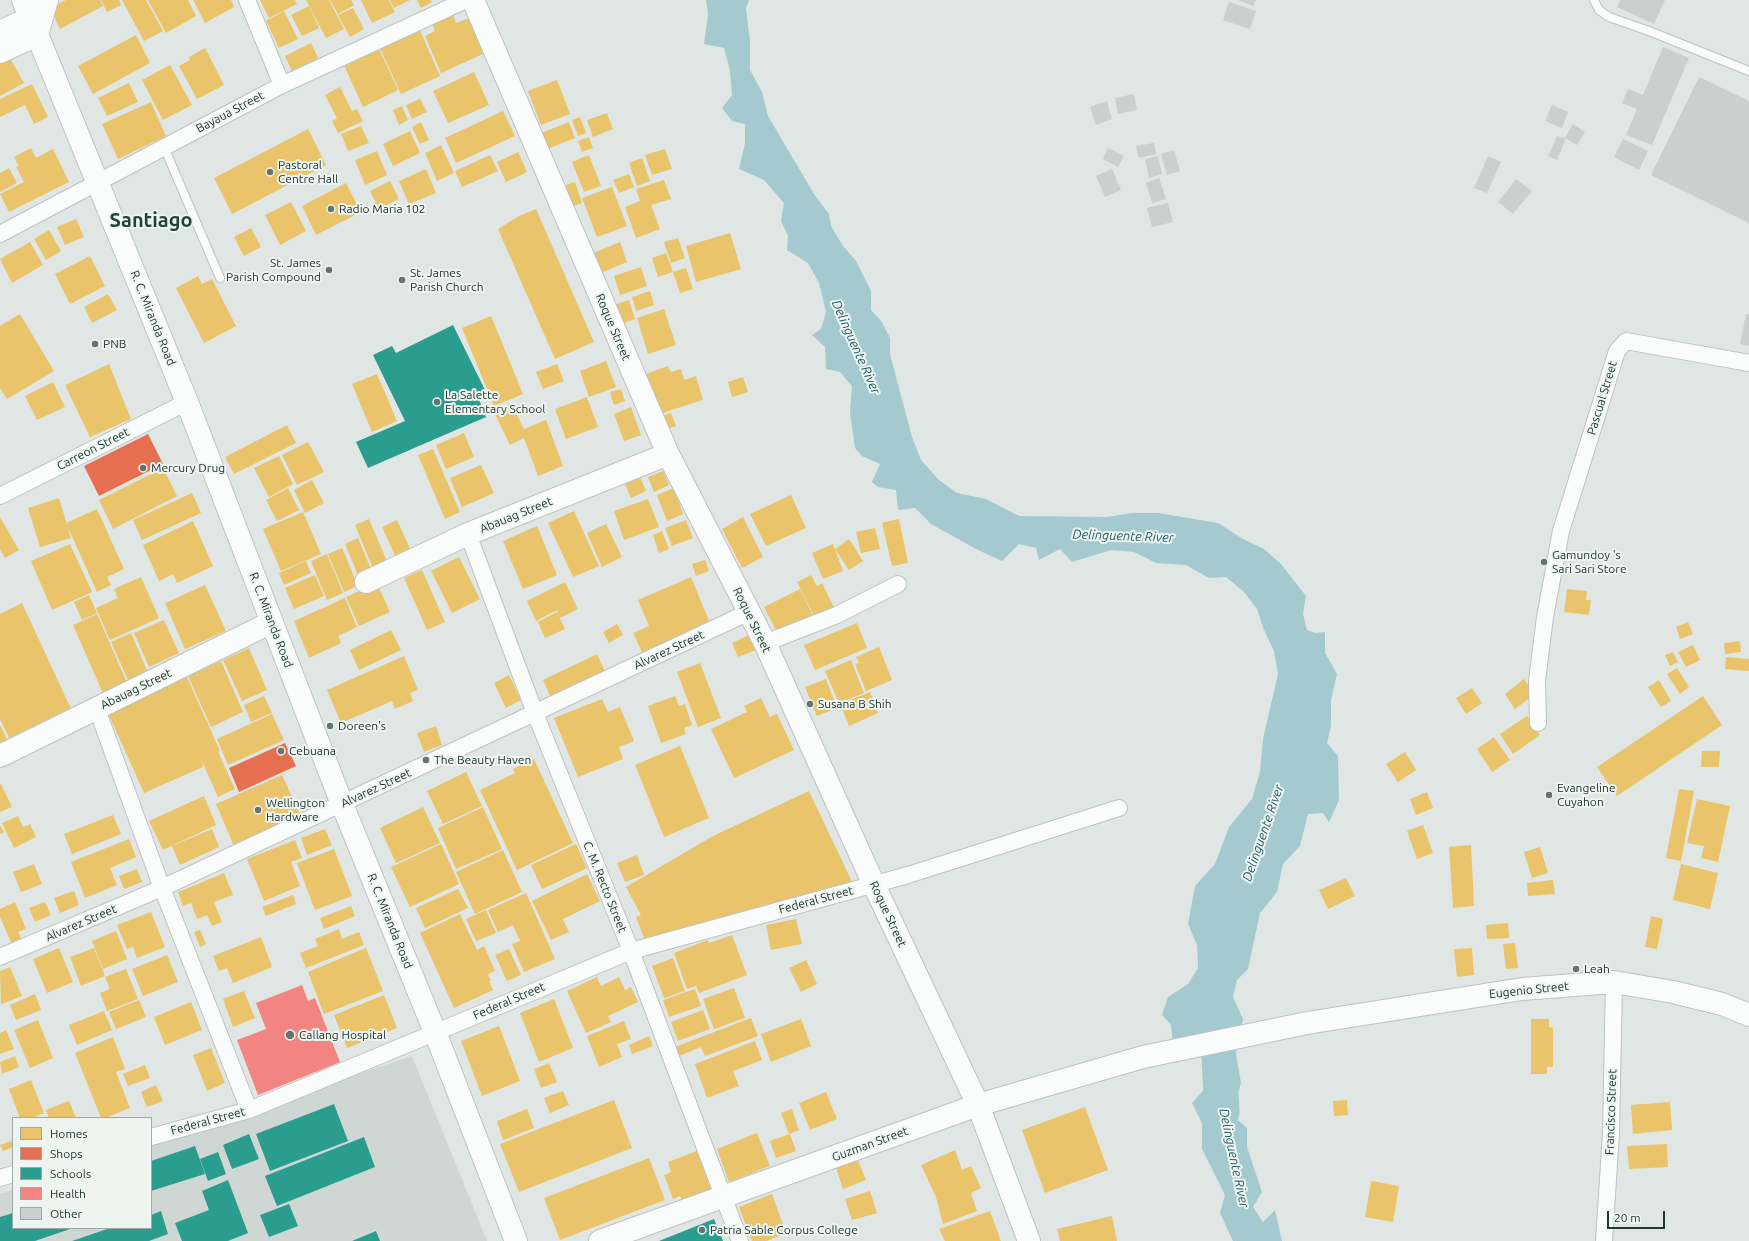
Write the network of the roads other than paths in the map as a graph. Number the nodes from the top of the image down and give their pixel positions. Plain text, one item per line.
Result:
1 (46, 0) edge
2 (247, 0) edge
3 (466, 0) edge
4 (473, 0) edge
5 (1594, 0) edge
6 (30, 17) edge
7 (0, 32) edge
8 (0, 52) edge
9 (1749, 71) edge
10 (282, 85) junction
11 (164, 147) junction
12 (98, 184) junction
13 (0, 234) edge
14 (220, 278) dead end
15 (1749, 363) edge
16 (186, 402) junction
17 (668, 454) junction
18 (0, 496) edge
19 (468, 534) junction
20 (366, 582) dead end
21 (898, 584) dead end
22 (749, 612) junction
23 (272, 622) junction
24 (765, 643) junction
25 (97, 709) junction
26 (535, 713) junction
27 (1538, 723) dead end
28 (0, 756) edge
29 (342, 804) junction
30 (1119, 808) dead end
31 (874, 885) junction
32 (162, 888) junction
33 (631, 951) junction
34 (0, 957) edge
35 (1614, 982) junction
36 (1749, 1015) edge
37 (435, 1032) junction
38 (1143, 1057) joint
39 (978, 1105) junction
40 (249, 1110) junction
41 (152, 1137) edge
42 (12, 1174) edge
43 (0, 1178) edge
44 (722, 1196) junction
45 (516, 1241) edge
46 (600, 1241) edge
47 (740, 1241) edge
48 (1029, 1241) edge
49 (1604, 1241) edge

1 - 6 street
2 - 10 street
3 - 10 street, Bayaua Street
4 - 17 street, Roque Street
5 - 9 lane
6 - 7 street
6 - 8 street
6 - 12 street, R. C. Miranda Road
10 - 11 street, Bayaua Street
11 - 12 street, Bayaua Street
11 - 14 lane
12 - 13 street, Bayaua Street
12 - 16 street, R. C. Miranda Road
15 - 27 street, Pascual Street
16 - 18 street, Carreon Street
16 - 23 street, R. C. Miranda Road
17 - 19 street, Abauag Street
17 - 22 street, Roque Street
19 - 20 street, Abauag Street
19 - 26 street, C. M. Recto Street
21 - 24 street
22 - 24 street, Roque Street
22 - 26 street, Alvarez Street
23 - 25 street, Abauag Street
23 - 29 street, R. C. Miranda Road
24 - 31 street, Roque Street
25 - 28 street, Abauag Street
25 - 32 street
26 - 29 street, Alvarez Street
26 - 33 street, C. M. Recto Street
29 - 32 street, Alvarez Street
29 - 37 street, R. C. Miranda Road
30 - 31 street, Federal Street
31 - 33 street, Federal Street
31 - 39 street, Roque Street
32 - 34 street, Alvarez Street
32 - 40 street
33 - 37 street, Federal Street
33 - 44 street, C. M. Recto Street
35 - 36 street, Eugenio Street
35 - 38 street, Eugenio Street
35 - 49 street, Francisco Street
37 - 40 street, Federal Street
37 - 45 street, R. C. Miranda Road
38 - 39 street, Guzman Street
39 - 44 street, Guzman Street
39 - 48 street, Roque Street
40 - 41 street, Federal Street
42 - 43 street
44 - 46 street, Guzman Street
44 - 47 street, C. M. Recto Street

